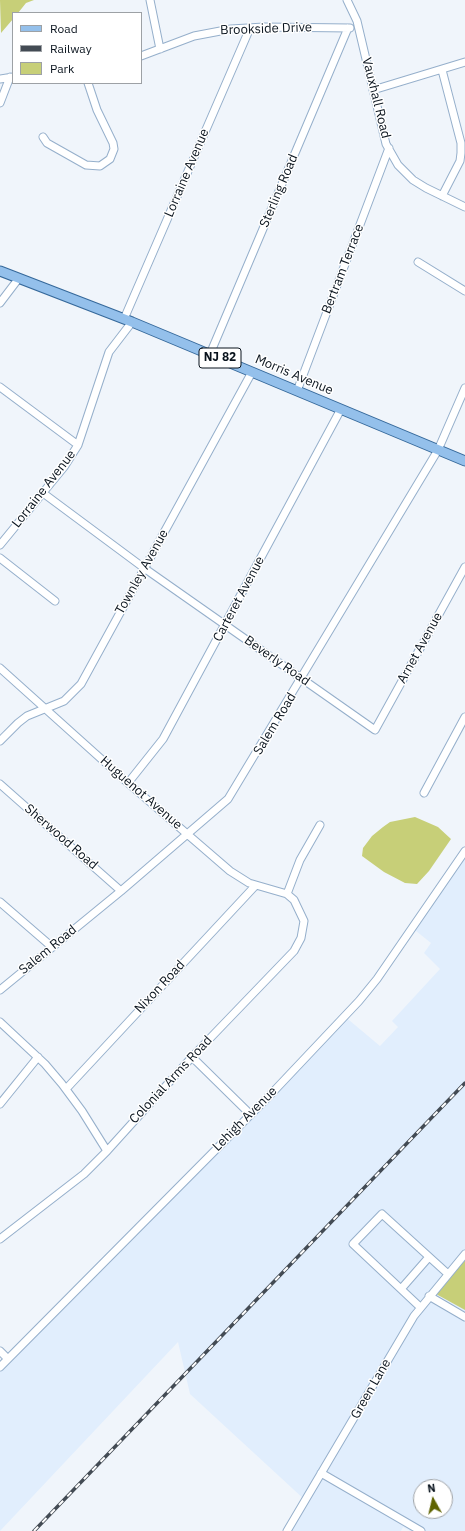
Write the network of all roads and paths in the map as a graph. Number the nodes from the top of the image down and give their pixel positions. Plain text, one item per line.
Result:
1 (150, 0) edge
2 (347, 0) edge
3 (250, 28) junction
4 (348, 28) junction
5 (358, 28) junction
6 (160, 49) junction
7 (142, 56) edge
8 (465, 62) edge
9 (442, 70) junction
10 (12, 77) edge
11 (0, 79) edge
12 (88, 84) edge
13 (373, 90) junction
14 (0, 103) edge
15 (43, 137) dead end
16 (389, 148) junction
17 (442, 196) junction
18 (465, 207) edge
19 (418, 262) dead end
20 (0, 271) edge
21 (19, 278) junction
22 (465, 291) edge
23 (0, 304) edge
24 (128, 320) junction
25 (210, 354) junction
26 (252, 372) junction
27 (0, 387) edge
28 (465, 388) edge
29 (297, 391) junction
30 (341, 409) junction
31 (78, 445) junction
32 (438, 450) junction
33 (465, 461) edge
34 (43, 492) junction
35 (0, 545) edge
36 (0, 558) edge
37 (465, 567) edge
38 (144, 568) junction
39 (55, 601) dead end
40 (224, 625) junction
41 (0, 668) edge
42 (302, 678) junction
43 (45, 709) junction
44 (465, 717) edge
45 (376, 730) joint
46 (0, 740) edge
47 (128, 783) junction
48 (0, 784) edge
49 (424, 793) dead end
50 (320, 825) dead end
51 (188, 833) junction
52 (465, 851) edge
53 (255, 886) junction
54 (121, 891) junction
55 (287, 894) junction
56 (294, 900) joint
57 (0, 902) edge
58 (52, 947) junction
59 (0, 990) edge
60 (0, 1022) edge
61 (38, 1057) junction
62 (192, 1057) junction
63 (66, 1089) junction
64 (0, 1104) edge
65 (250, 1114) junction
66 (107, 1151) junction
67 (0, 1238) edge
68 (465, 1254) edge
69 (429, 1257) junction
70 (448, 1274) junction
71 (401, 1289) junction
72 (428, 1296) junction
73 (420, 1307) junction
74 (465, 1317) edge
75 (0, 1351) edge
76 (8, 1359) junction
77 (0, 1367) edge
78 (321, 1473) junction
79 (287, 1531) edge
80 (421, 1531) edge

1 - 6 street
2 - 5 street, Vauxhall Road
3 - 4 street, Brookside Drive
3 - 6 street, Brookside Drive
3 - 24 street, Lorraine Avenue
4 - 5 street, Brookside Drive
4 - 25 street, Sterling Road
5 - 13 street, Vauxhall Road
6 - 7 street, Brookside Drive
8 - 9 street
9 - 13 street
9 - 17 street
10 - 11 street
10 - 14 street
12 - 15 street
13 - 16 street, Vauxhall Road
16 - 17 street, Vauxhall Road
16 - 29 street, Bertram Terrace
17 - 18 street, Vauxhall Road
19 - 22 street
20 - 21 main road, Morris Avenue / NJ 82
21 - 23 street
21 - 24 main road, Morris Avenue / NJ 82
24 - 25 main road, Morris Avenue / NJ 82
24 - 31 street, Lorraine Avenue
25 - 26 main road, Morris Avenue / NJ 82
26 - 29 main road, Morris Avenue / NJ 82
26 - 38 street, Townley Avenue
27 - 31 street
28 - 32 street, Salem Road
29 - 30 main road, Morris Avenue / NJ 82
30 - 32 main road, Morris Avenue / NJ 82
30 - 40 street, Carteret Avenue
31 - 34 street, Lorraine Avenue
32 - 33 main road, Morris Avenue / NJ 82
32 - 42 street, Salem Road
34 - 35 street, Lorraine Avenue
34 - 38 street, Beverly Road
36 - 39 street
37 - 45 street, Arnet Avenue
38 - 40 street, Beverly Road
38 - 43 street, Townley Avenue
40 - 42 street, Beverly Road
40 - 47 street, Carteret Avenue
41 - 43 street, Huguenot Avenue
42 - 45 street, Beverly Road
42 - 51 street, Salem Road
43 - 46 street, Townley Avenue
43 - 47 street, Huguenot Avenue
44 - 49 street
47 - 51 street, Huguenot Avenue
48 - 54 street, Sherwood Road
50 - 55 street
51 - 53 street, Huguenot Avenue
51 - 54 street, Salem Road
52 - 65 street, Lehigh Avenue
53 - 55 street, Huguenot Avenue
53 - 63 street, Nixon Road
54 - 58 street, Salem Road
55 - 56 street, Huguenot Avenue
56 - 62 street, Colonial Arms Road
57 - 58 street
58 - 59 street, Salem Road
60 - 61 street
61 - 63 street
61 - 64 street
62 - 65 street
62 - 66 street, Colonial Arms Road
63 - 66 street
65 - 76 street, Lehigh Avenue
66 - 67 street, Colonial Arms Road
68 - 70 street, Green Lane
69 - 70 street
69 - 71 street
69 - 71 street
70 - 72 street, Green Lane
71 - 73 street
72 - 73 street, Green Lane
72 - 74 street
73 - 78 street, Green Lane
75 - 76 street
76 - 77 street, Lehigh Avenue
78 - 79 street, Green Lane
78 - 80 street

